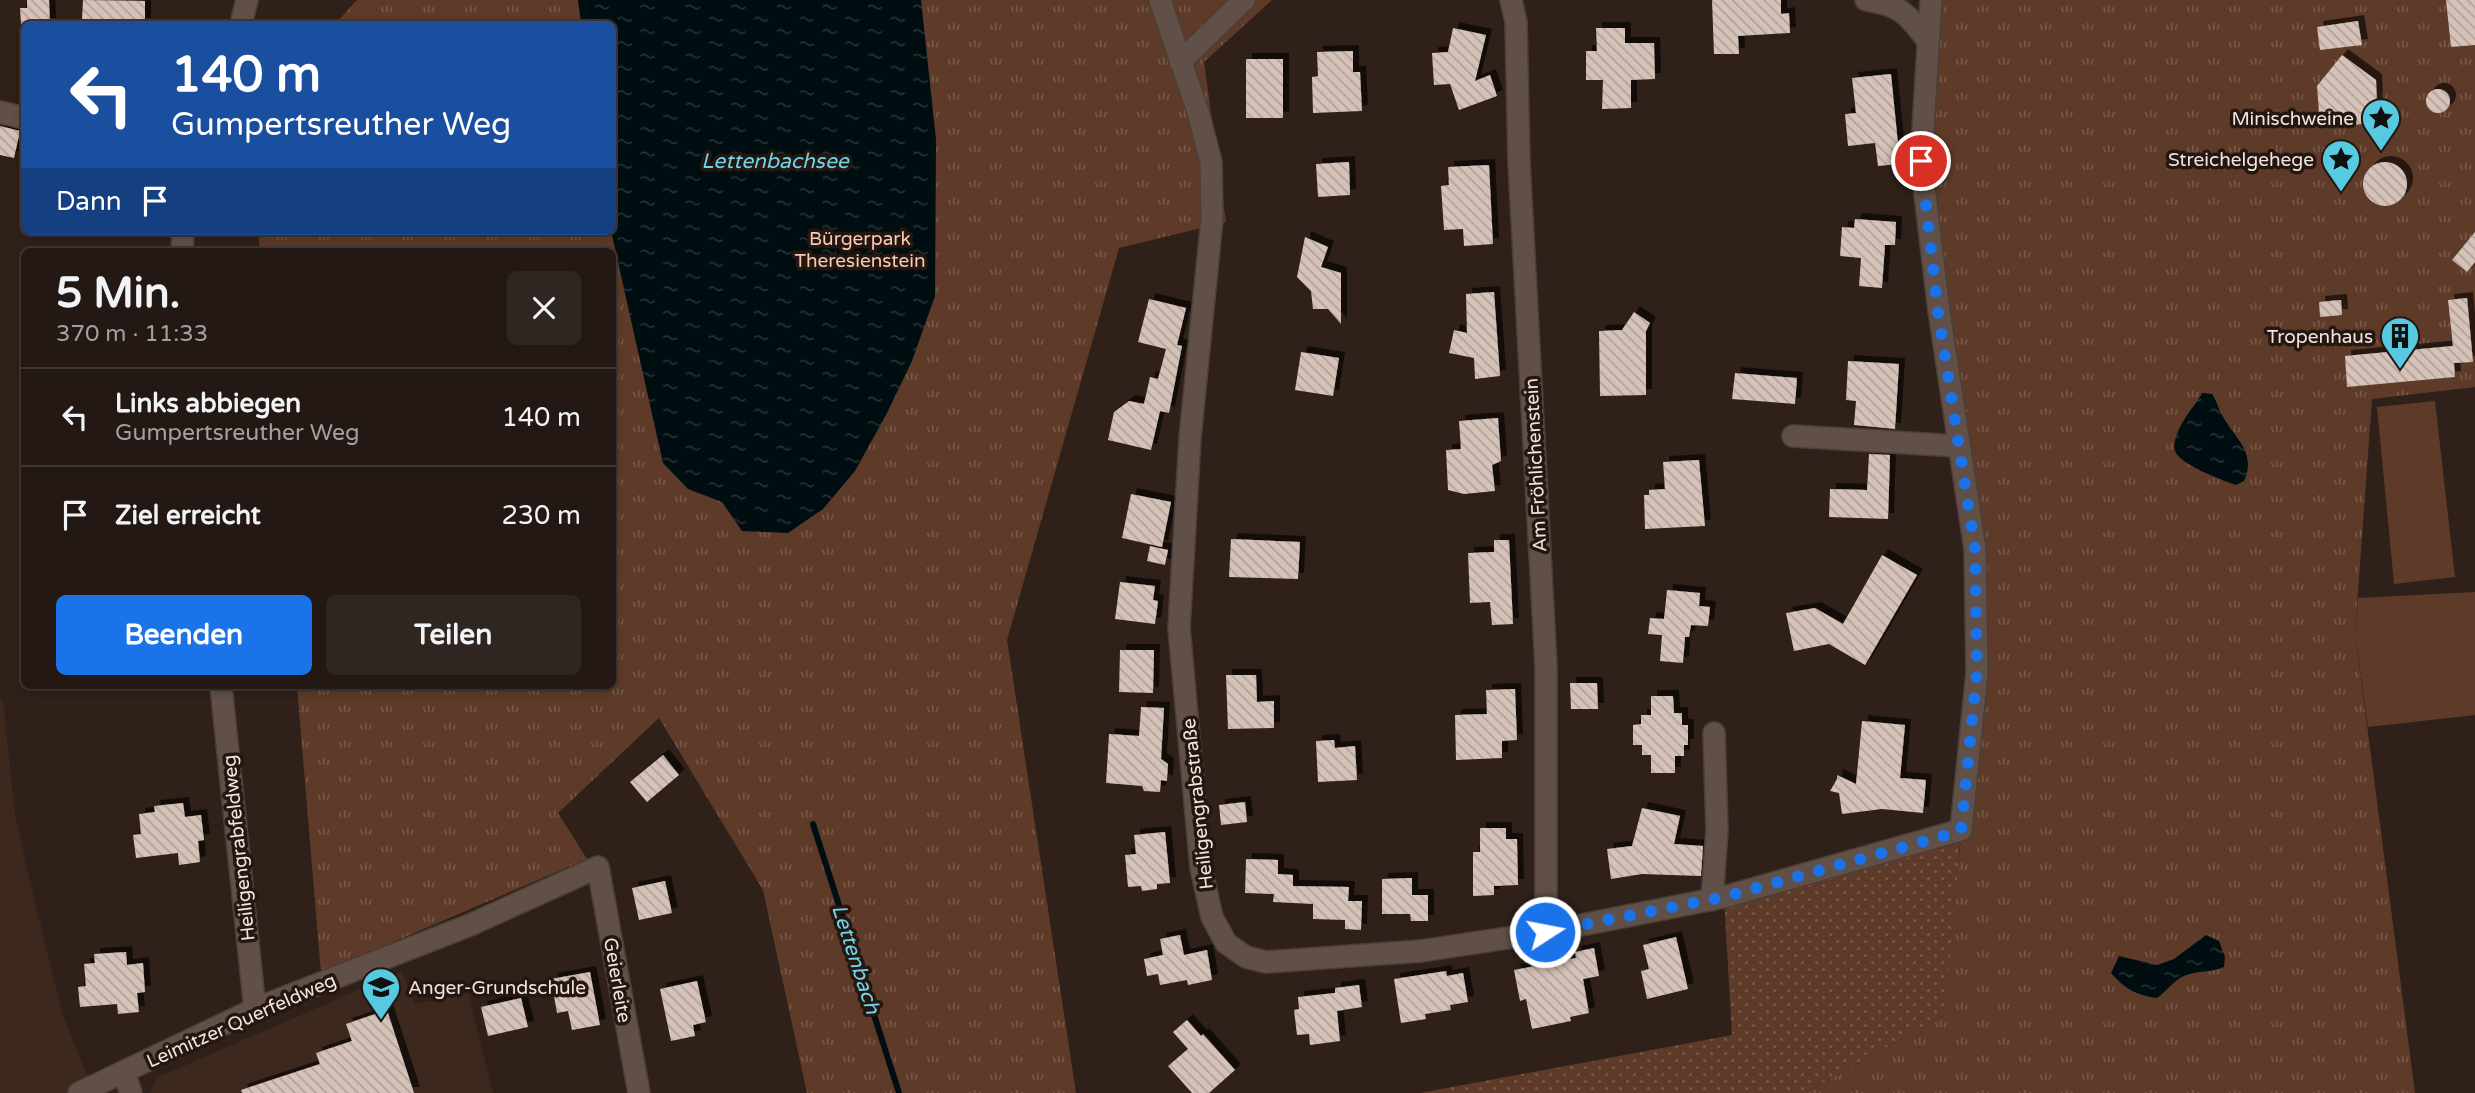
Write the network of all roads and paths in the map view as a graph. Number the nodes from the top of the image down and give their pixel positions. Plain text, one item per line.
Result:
1 (247, 0) edge
2 (1160, 0) edge
3 (1244, 0) edge
4 (1511, 0) edge
5 (1866, 0) edge
6 (1931, 0) edge
7 (242, 21) edge
8 (1928, 41) junction
9 (1180, 62) junction
10 (0, 112) edge
11 (21, 117) edge
12 (1793, 436) dead end
13 (1958, 446) junction
14 (221, 689) edge
15 (1714, 733) dead end
16 (598, 867) joint
17 (1712, 900) junction
18 (1545, 932) junction
19 (255, 1009) junction
20 (124, 1072) junction
21 (79, 1093) edge
22 (131, 1093) edge
23 (639, 1093) edge

1 - 7 street
2 - 9 street, Heiligengrabstraße
3 - 9 street
4 - 18 street, Am Fröhlichenstein
5 - 8 street
6 - 8 street
8 - 13 street
9 - 18 street, Heiligengrabstraße
10 - 11 street
12 - 13 street
13 - 17 street, Heiligengrabstraße
14 - 19 street, Heiligengrabfeldweg
15 - 17 street
16 - 19 street, Leimitzer Querfeldweg
16 - 23 street, Geierleite
17 - 18 street, Heiligengrabstraße
19 - 20 street, Leimitzer Querfeldweg
20 - 21 street, Leimitzer Querfeldweg
20 - 22 street

